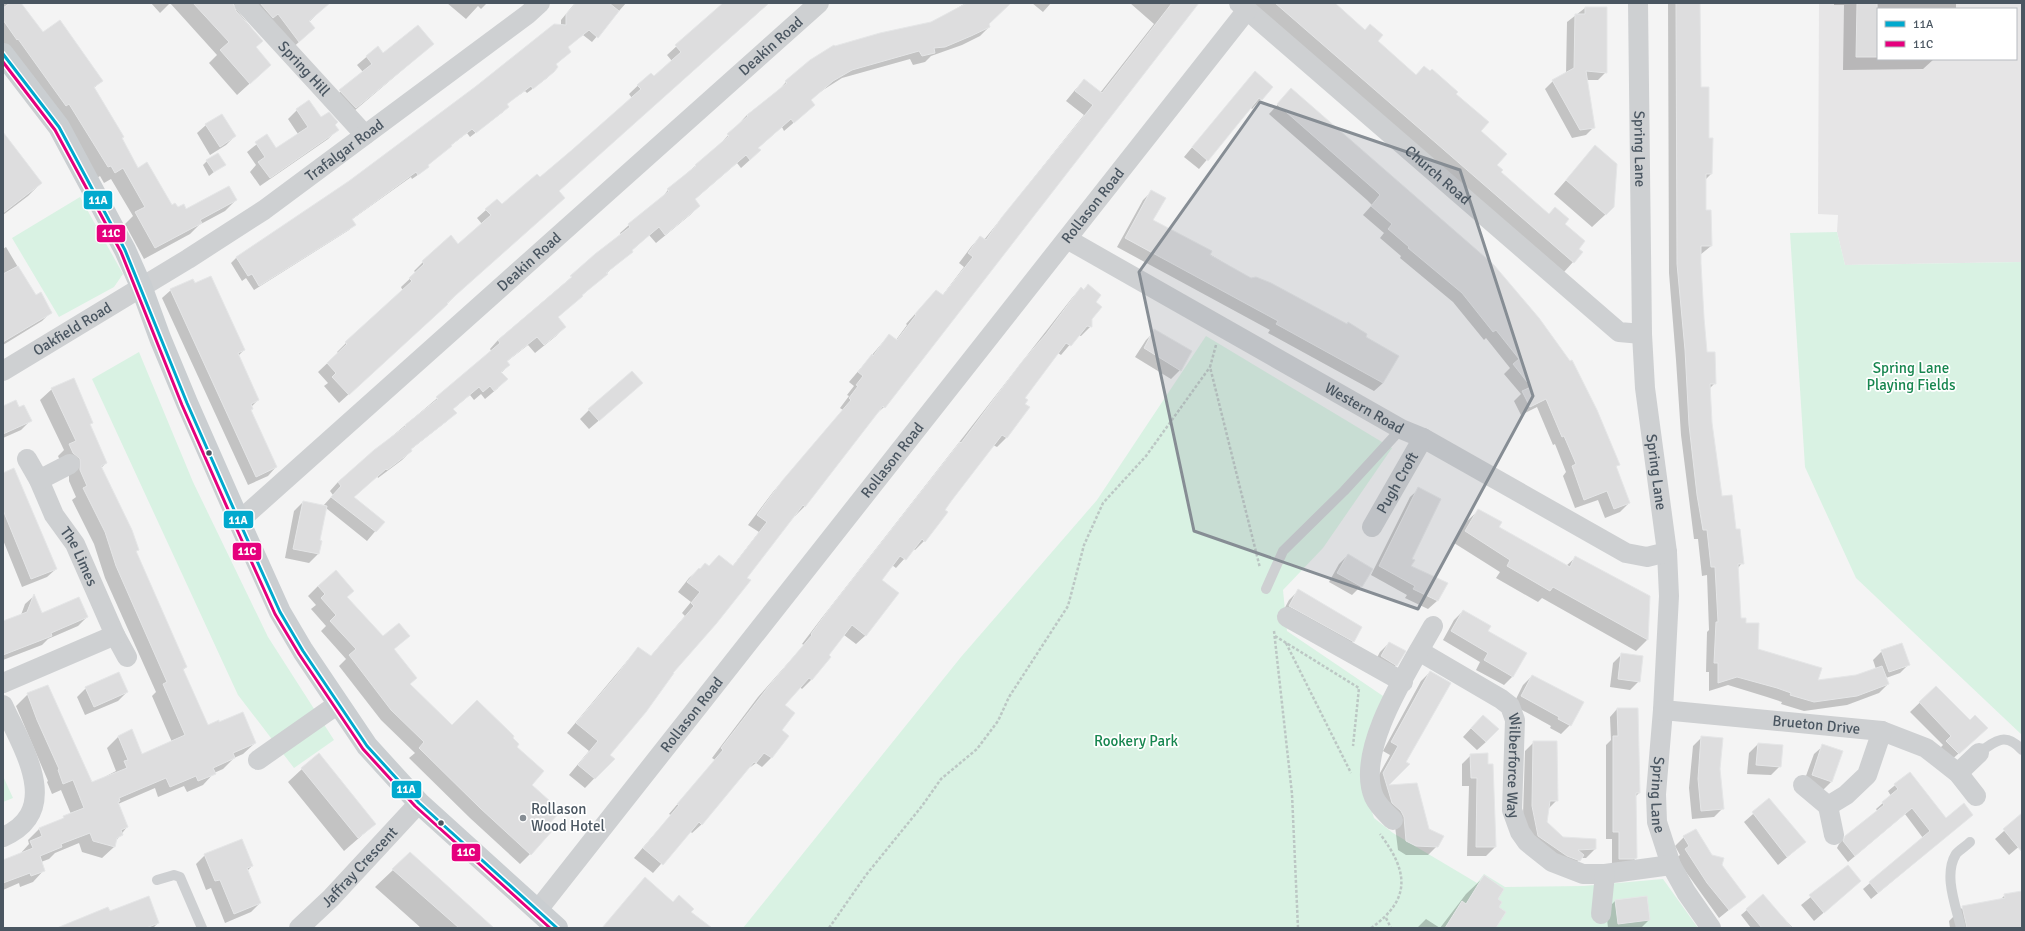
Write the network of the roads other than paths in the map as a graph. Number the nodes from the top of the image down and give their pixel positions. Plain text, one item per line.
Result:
1 (244, 3) edge
2 (540, 3) edge
3 (819, 3) edge
4 (1638, 3) edge
5 (1243, 6) edge
6 (3, 54) edge
7 (365, 135) junction
8 (1067, 240) junction
9 (142, 286) junction
10 (1642, 334) junction
11 (3, 370) edge
12 (1401, 429) junction
13 (1422, 438) junction
14 (27, 459) dead end
15 (70, 464) dead end
16 (39, 480) junction
17 (239, 522) junction
18 (1372, 528) dead end
19 (1667, 552) junction
20 (1266, 589) road end
21 (1280, 623) road end
22 (1433, 626) dead end
23 (115, 635) junction
24 (1419, 651) junction
25 (127, 657) dead end
26 (1403, 682) junction
27 (3, 683) edge
28 (338, 704) junction
29 (3, 705) edge
30 (1663, 710) junction
31 (1882, 731) junction
32 (2022, 750) edge
33 (1979, 752) joint
34 (258, 760) dead end
35 (1958, 773) junction
36 (1803, 785) dead end
37 (1976, 796) dead end
38 (419, 803) junction
39 (1828, 806) junction
40 (1393, 820) dead end
41 (1834, 835) dead end
42 (3, 837) edge
43 (1970, 842) dead end
44 (1672, 865) junction
45 (1605, 874) junction
46 (157, 880) dead end
47 (537, 911) junction
48 (1601, 914) dead end
49 (202, 928) edge
50 (299, 928) edge
51 (557, 928) edge
52 (1711, 928) edge
53 (1961, 928) edge

1 - 7 street, Spring Hill
2 - 7 street, Trafalgar Road
3 - 17 street, Deakin Road
4 - 10 street, Spring Lane
5 - 8 street, Rollason Road
5 - 10 street, Church Road
6 - 9 main road
7 - 9 street, Trafalgar Road
8 - 12 street, Western Road
8 - 47 street, Rollason Road
9 - 11 street, Oakfield Road
9 - 17 main road
10 - 19 street, Spring Lane
12 - 13 street, Western Road
12 - 20 lane
13 - 18 street, Pugh Croft
13 - 19 street, Western Road
14 - 16 street, The Limes
15 - 16 street
16 - 23 street, The Limes
17 - 28 main road
19 - 30 street, Spring Lane
21 - 26 street
22 - 24 street
23 - 25 street, The Limes
23 - 27 street
24 - 26 street
24 - 45 street, Wilberforce Way
26 - 40 street
28 - 34 street
28 - 38 main road
29 - 42 street
30 - 31 street, Brueton Drive
30 - 44 street, Spring Lane
31 - 35 street, Brueton Drive
31 - 39 street
32 - 33 lane
33 - 35 street
35 - 37 street, Brueton Drive
36 - 39 street
38 - 47 main road
38 - 50 street, Jaffray Crescent
39 - 41 street
43 - 53 lane
44 - 45 street, Wilberforce Way
44 - 52 street, Spring Lane
45 - 48 street
46 - 49 lane
47 - 51 main road

